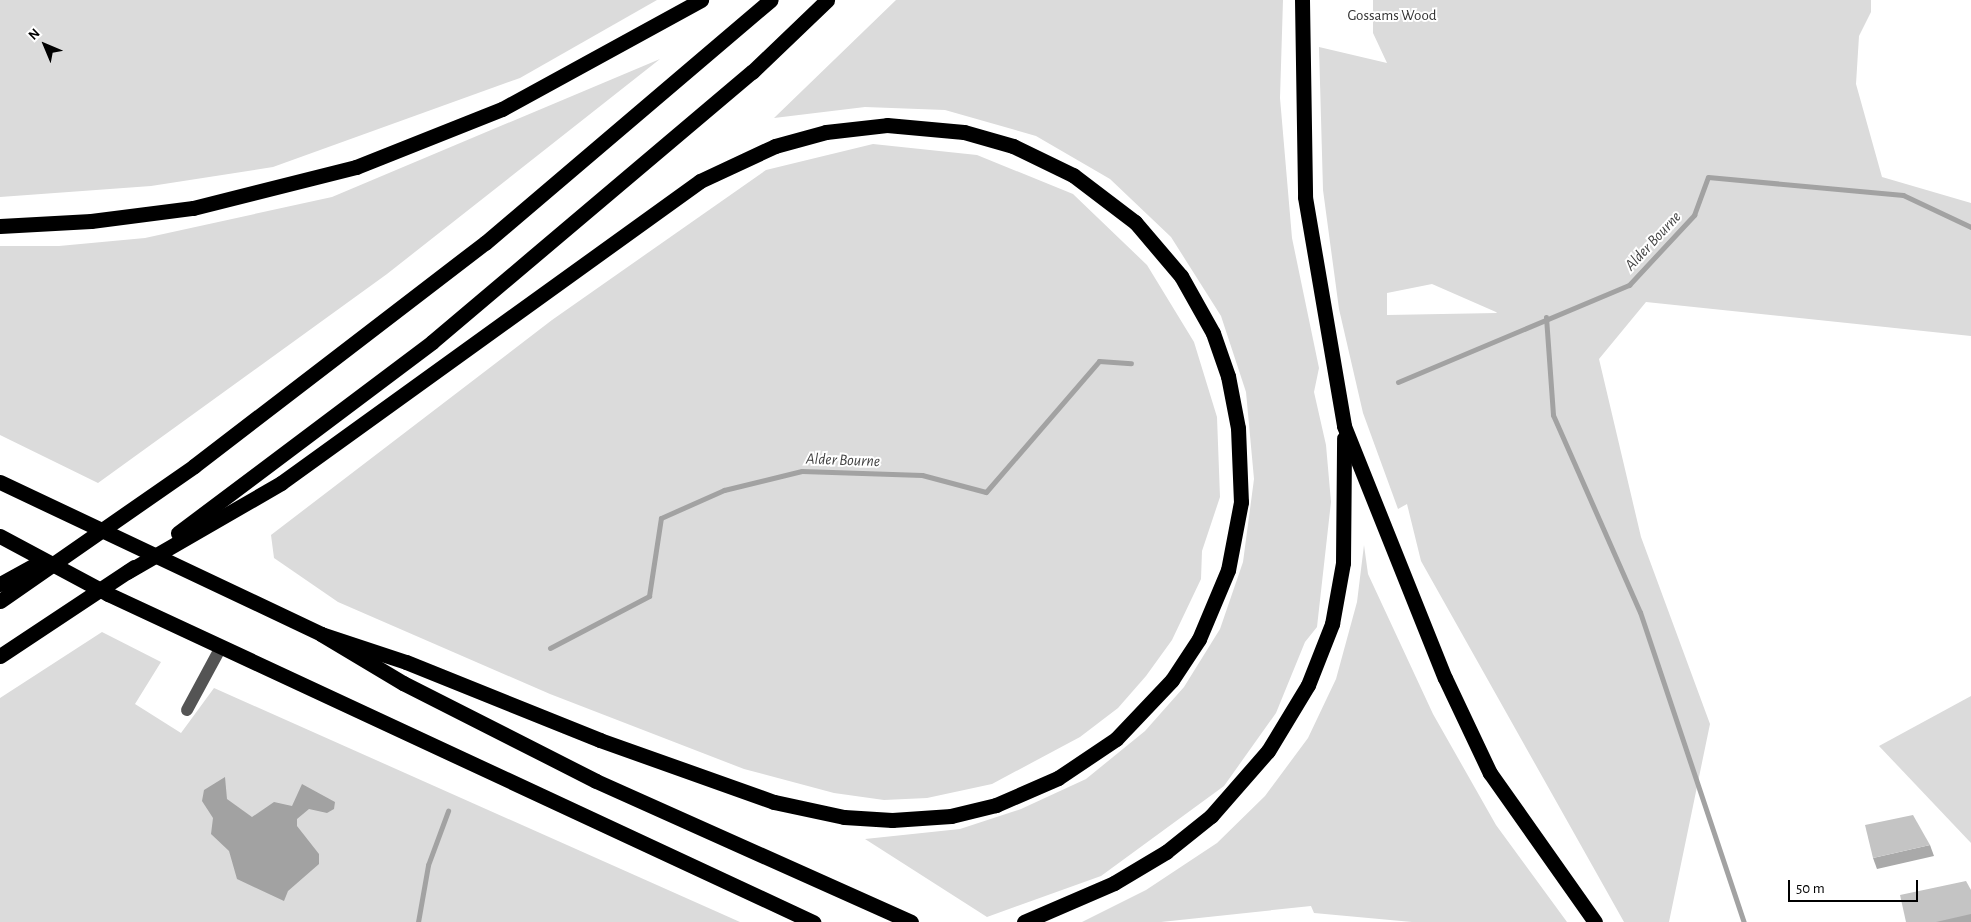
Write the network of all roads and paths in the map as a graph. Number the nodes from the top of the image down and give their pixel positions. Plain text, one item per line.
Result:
1 (701, 0) edge
2 (771, 0) edge
3 (827, 0) edge
4 (1302, 0) edge
5 (0, 226) edge
6 (1344, 426) junction
7 (0, 482) edge
8 (89, 535) junction
9 (0, 536) edge
10 (127, 572) junction
11 (0, 584) edge
12 (0, 601) edge
13 (321, 634) junction
14 (221, 647) junction
15 (0, 656) edge
16 (187, 710) dead end
17 (812, 922) edge
18 (911, 922) edge
19 (1024, 922) edge
20 (1595, 922) edge

1 - 5 highway
2 - 8 highway
3 - 10 highway
4 - 6 highway
6 - 19 highway
6 - 20 highway
7 - 13 highway
8 - 11 highway
8 - 12 highway
9 - 14 highway
10 - 13 highway
10 - 15 highway
13 - 18 highway
14 - 16 lane
14 - 17 highway

